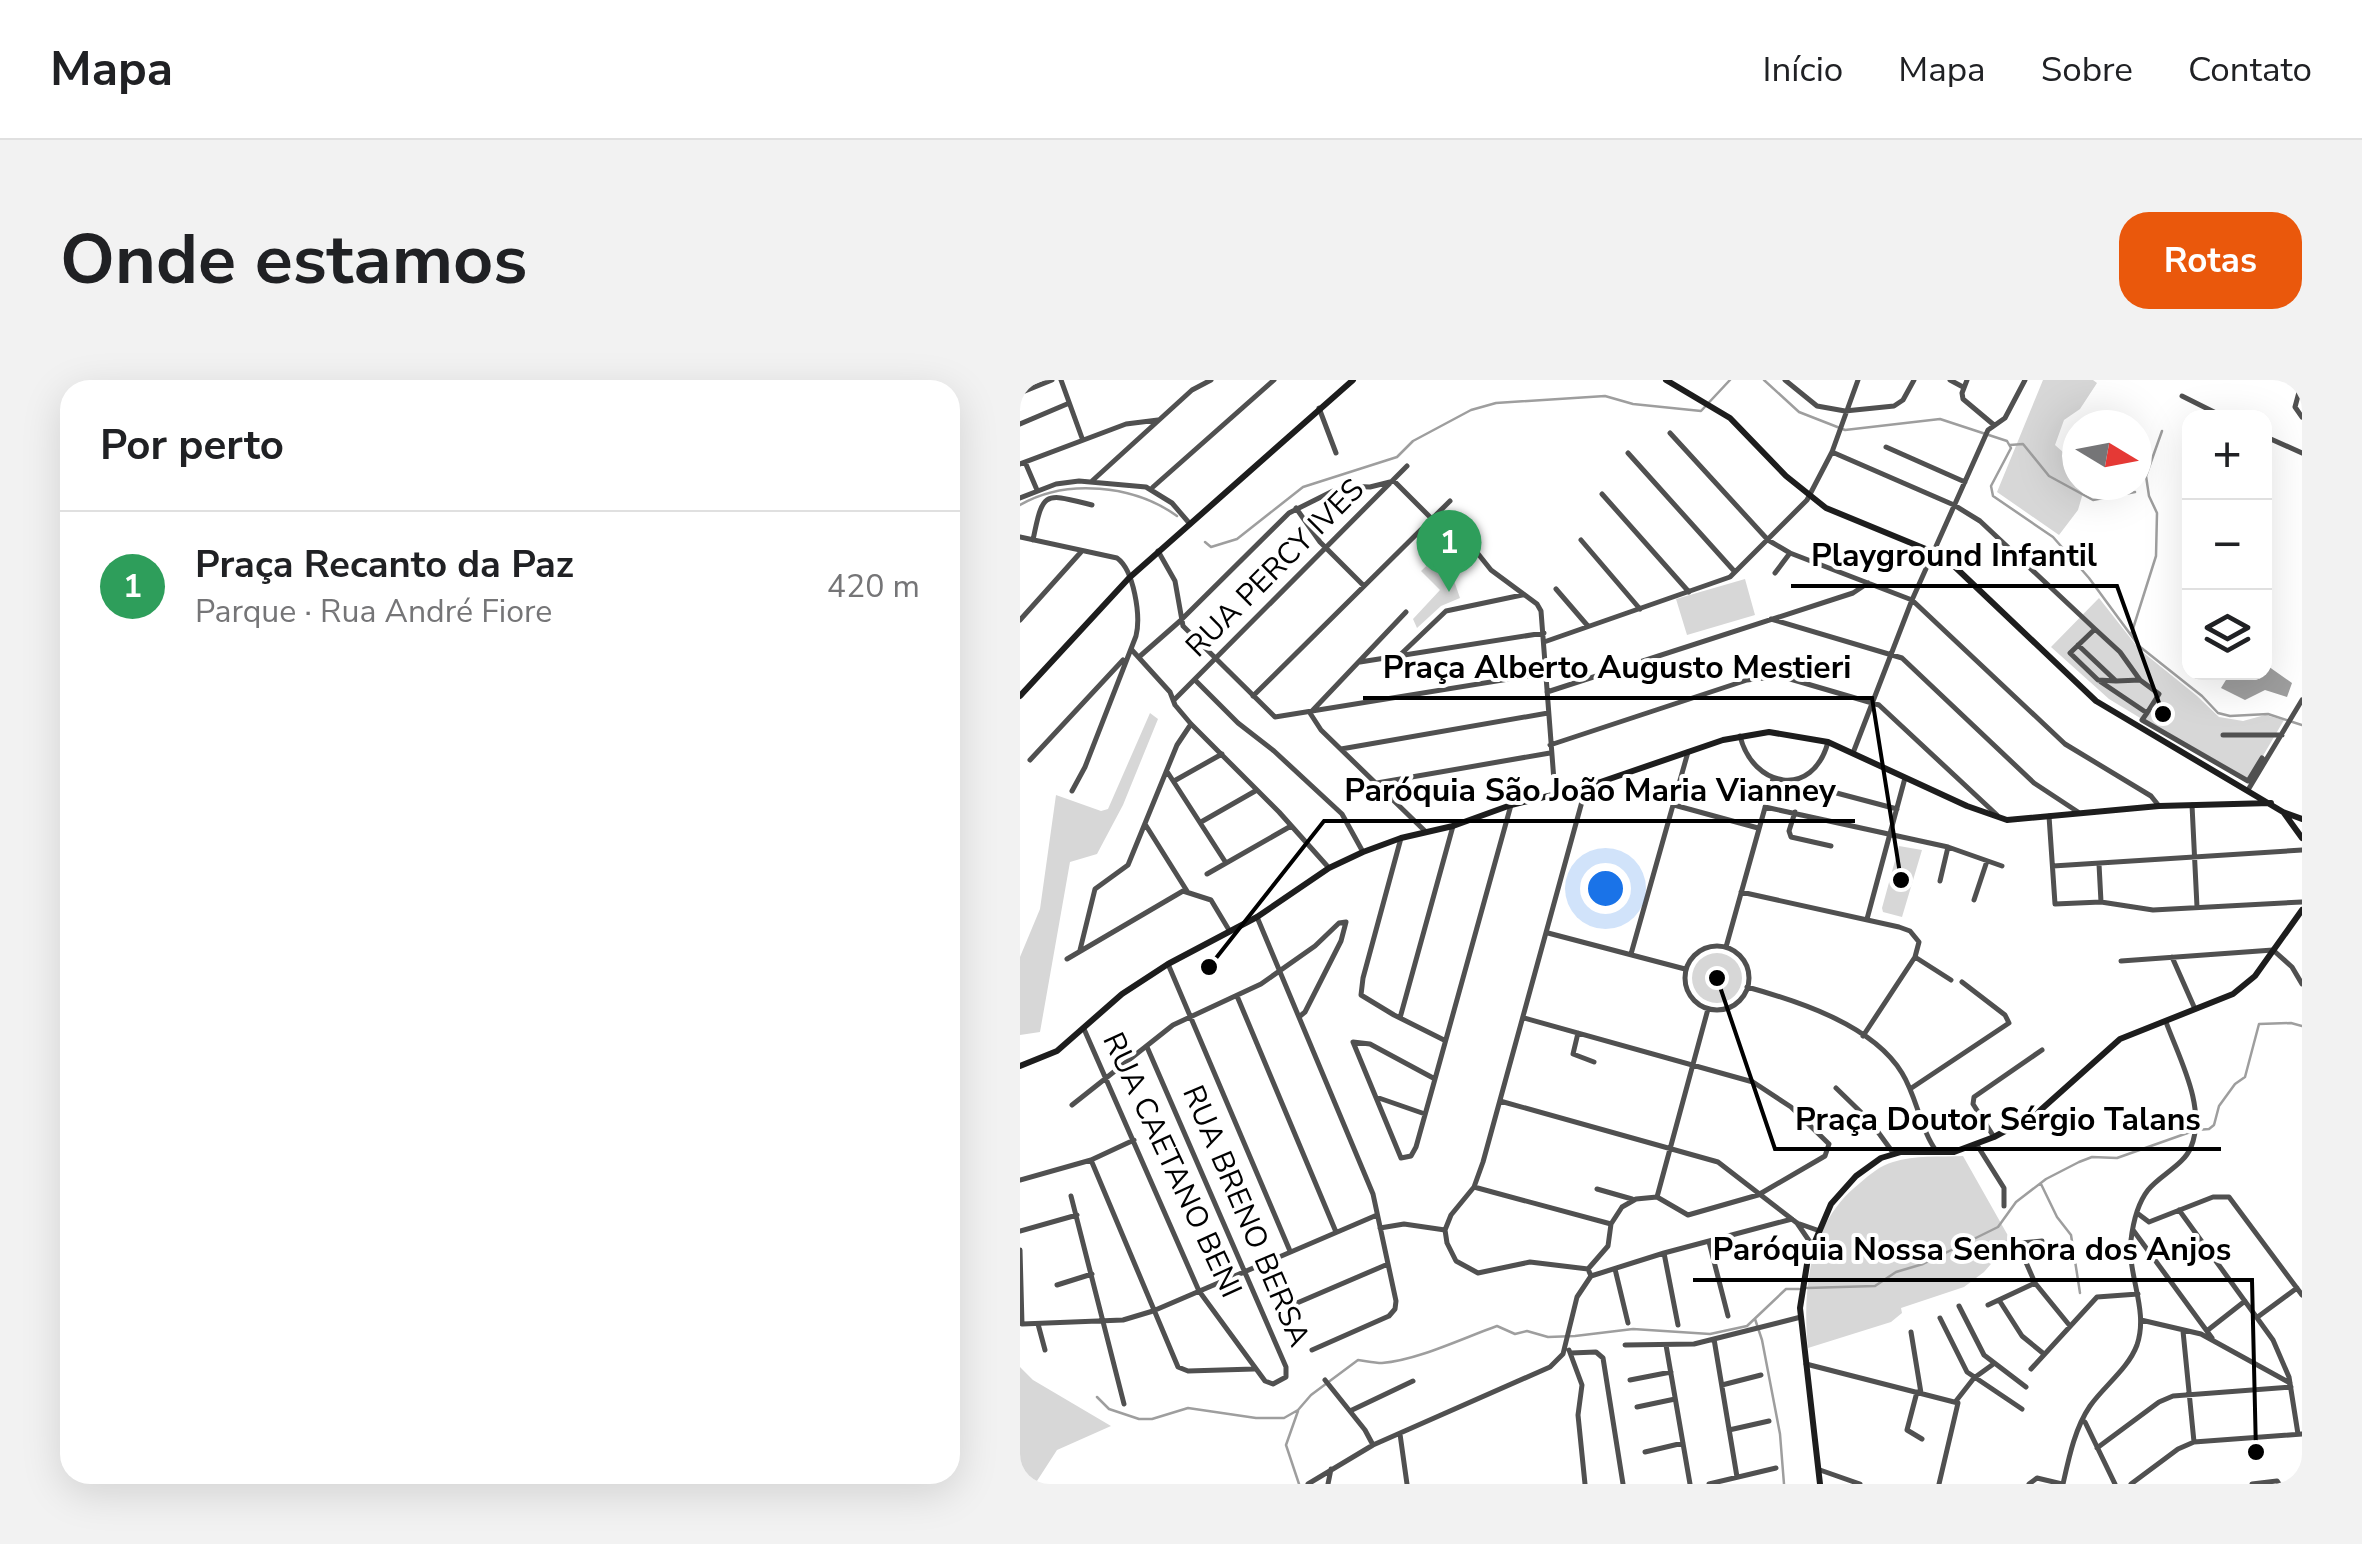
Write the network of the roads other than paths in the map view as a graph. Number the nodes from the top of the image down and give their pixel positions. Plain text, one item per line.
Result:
1 (1052, 380) edge
2 (1070, 380) edge
3 (1211, 380) edge
4 (1274, 380) edge
5 (1352, 380) edge
6 (1666, 380) edge
7 (1785, 380) edge
8 (1803, 380) edge
9 (1858, 380) edge
10 (1914, 380) edge
11 (1950, 380) edge
12 (2025, 380) edge
13 (1062, 381) edge
14 (1184, 381) edge
15 (2302, 381) edge
16 (1965, 384) edge
17 (1192, 390) junction
18 (1798, 391) junction
19 (1020, 393) edge
20 (2182, 396) dead end
21 (1067, 404) junction
22 (1319, 408) junction
23 (2210, 410) edge
24 (1845, 411) junction
25 (2302, 416) edge
26 (1158, 420) junction
27 (1020, 424) edge
28 (1991, 427) junction
29 (1670, 432) dead end
30 (1082, 440) junction
31 (2272, 440) edge
32 (1886, 447) dead end
33 (1832, 452) junction
34 (1336, 453) dead end
35 (2302, 453) edge
36 (1628, 454) dead end
37 (1022, 463) edge
38 (1407, 466) dead end
39 (1092, 481) junction
40 (1394, 481) junction
41 (1965, 482) junction
42 (1344, 486) dead end
43 (1152, 488) junction
44 (1037, 490) junction
45 (1333, 491) dead end
46 (1602, 494) dead end
47 (1809, 496) junction
48 (1020, 498) edge
49 (1450, 501) dead end
50 (1092, 505) dead end
51 (1954, 505) junction
52 (1296, 508) junction
53 (1431, 518) junction
54 (1190, 524) junction
55 (1027, 539) edge
56 (1580, 540) dead end
57 (1768, 540) junction
58 (1020, 548) edge
59 (1327, 548) junction
60 (1475, 550) dead end
61 (1158, 551) junction
62 (1081, 552) junction
63 (1933, 552) junction
64 (1790, 553) junction
65 (1735, 572) junction
66 (1774, 573) dead end
67 (1129, 578) junction
68 (1868, 583) junction
69 (1364, 586) junction
70 (1556, 589) dead end
71 (1690, 592) junction
72 (1522, 595) junction
73 (1912, 600) junction
74 (1640, 608) junction
75 (1406, 612) dead end
76 (1771, 619) junction
77 (1020, 620) edge
78 (1180, 621) junction
79 (1588, 626) junction
80 (2095, 629) junction
81 (1544, 633) junction
82 (1544, 642) junction
83 (2078, 646) junction
84 (1129, 653) junction
85 (1892, 654) junction
86 (1398, 656) junction
87 (1138, 657) junction
88 (1216, 660) junction
89 (1360, 662) junction
90 (1546, 673) junction
91 (1195, 680) junction
92 (2098, 680) junction
93 (2140, 680) junction
94 (2116, 681) junction
95 (1547, 692) junction
96 (1020, 696) edge
97 (1253, 696) junction
98 (1174, 700) junction
99 (2302, 700) edge
100 (1874, 702) junction
101 (2147, 712) junction
102 (1310, 713) junction
103 (1548, 713) junction
104 (1191, 724) junction
105 (2283, 733) junction
106 (2223, 735) dead end
107 (1740, 736) junction
108 (1828, 742) junction
109 (1341, 749) junction
110 (1550, 749) junction
111 (1688, 752) junction
112 (1853, 753) junction
113 (1222, 754) junction
114 (2262, 758) dead end
115 (1030, 760) dead end
116 (1168, 772) junction
117 (1905, 778) junction
118 (1773, 779) junction
119 (1174, 781) junction
120 (1377, 784) junction
121 (1586, 787) junction
122 (1968, 787) junction
123 (1257, 790) junction
124 (2248, 790) junction
125 (1072, 791) dead end
126 (1830, 791) dead end
127 (1555, 794) junction
128 (1960, 802) junction
129 (2235, 802) junction
130 (2271, 803) junction
131 (1511, 805) junction
132 (1674, 805) junction
133 (2192, 805) junction
134 (2160, 806) junction
135 (1764, 807) junction
136 (1897, 809) junction
137 (1794, 812) junction
138 (2283, 812) junction
139 (2079, 813) junction
140 (2049, 816) junction
141 (2000, 818) junction
142 (2302, 819) edge
143 (1201, 822) junction
144 (1145, 824) junction
145 (1292, 826) junction
146 (1453, 826) junction
147 (1758, 828) junction
148 (1426, 832) junction
149 (1890, 834) junction
150 (1401, 838) junction
151 (2302, 838) edge
152 (1832, 846) dead end
153 (1948, 847) junction
154 (2302, 850) edge
155 (1362, 852) junction
156 (2194, 858) junction
157 (1987, 860) junction
158 (1226, 863) junction
159 (2098, 864) junction
160 (2002, 866) dead end
161 (2054, 866) junction
162 (1328, 868) junction
163 (1207, 874) dead end
164 (1940, 881) dead end
165 (1187, 891) junction
166 (1741, 892) junction
167 (1974, 900) dead end
168 (2101, 902) junction
169 (2302, 906) edge
170 (2197, 907) junction
171 (1257, 916) junction
172 (1868, 919) junction
173 (1229, 930) junction
174 (1548, 933) junction
175 (1726, 947) junction
176 (1080, 950) junction
177 (2272, 950) junction
178 (1631, 954) junction
179 (1914, 957) junction
180 (2172, 957) junction
181 (1067, 959) dead end
182 (2121, 961) dead end
183 (1168, 964) junction
184 (1686, 969) junction
185 (1279, 971) junction
186 (1951, 980) dead end
187 (1962, 982) dead end
188 (2302, 984) edge
189 (1747, 987) junction
190 (1237, 996) junction
191 (1708, 1009) junction
192 (2195, 1009) junction
193 (1190, 1016) junction
194 (1299, 1017) junction
195 (1400, 1018) junction
196 (1523, 1018) junction
197 (2165, 1020) junction
198 (1084, 1029) junction
199 (1578, 1033) junction
200 (1863, 1036) junction
201 (1444, 1041) junction
202 (1147, 1046) junction
203 (2042, 1050) dead end
204 (1594, 1062) dead end
205 (1020, 1066) edge
206 (1694, 1066) junction
207 (1107, 1078) junction
208 (1434, 1079) junction
209 (1836, 1088) dead end
210 (1910, 1090) junction
211 (1375, 1096) junction
212 (1500, 1100) junction
213 (1072, 1105) dead end
214 (1425, 1114) junction
215 (1994, 1137) junction
216 (1134, 1140) junction
217 (1977, 1145) junction
218 (1930, 1148) junction
219 (1670, 1149) junction
220 (1894, 1154) junction
221 (1091, 1160) junction
222 (1020, 1180) edge
223 (1474, 1188) junction
224 (1597, 1189) dead end
225 (1071, 1196) dead end
226 (1758, 1196) junction
227 (1657, 1197) junction
228 (1636, 1200) junction
229 (2004, 1206) dead end
230 (2179, 1210) junction
231 (2136, 1213) junction
232 (1378, 1215) junction
233 (1077, 1216) junction
234 (1794, 1221) junction
235 (1610, 1224) junction
236 (1380, 1228) junction
237 (1446, 1230) junction
238 (1818, 1230) junction
239 (2132, 1230) junction
240 (1020, 1231) edge
241 (1336, 1232) junction
242 (2042, 1241) dead end
243 (1710, 1242) junction
244 (2018, 1244) junction
245 (1812, 1245) junction
246 (1020, 1250) edge
247 (2010, 1250) dead end
248 (1290, 1251) junction
249 (1664, 1252) junction
250 (1388, 1264) junction
251 (1615, 1269) junction
252 (1244, 1271) junction
253 (1590, 1273) junction
254 (1092, 1274) junction
255 (2036, 1283) junction
256 (1057, 1285) dead end
257 (2297, 1288) junction
258 (1199, 1290) junction
259 (2138, 1294) junction
260 (2302, 1295) edge
261 (1020, 1300) edge
262 (1999, 1300) junction
263 (2246, 1300) junction
264 (1988, 1305) dead end
265 (1290, 1306) dead end
266 (1959, 1306) dead end
267 (1153, 1311) junction
268 (1728, 1316) dead end
269 (2258, 1316) junction
270 (1800, 1317) junction
271 (1940, 1318) dead end
272 (2141, 1320) junction
273 (1102, 1321) junction
274 (1628, 1323) dead end
275 (1022, 1324) edge
276 (1038, 1324) junction
277 (1678, 1325) dead end
278 (2070, 1326) junction
279 (2183, 1329) junction
280 (2208, 1330) junction
281 (1912, 1332) dead end
282 (1714, 1339) junction
283 (2214, 1341) junction
284 (1569, 1343) junction
285 (1666, 1345) junction
286 (1625, 1346) dead end
287 (1045, 1350) dead end
288 (1312, 1350) dead end
289 (2044, 1354) junction
290 (1806, 1364) junction
291 (1993, 1364) junction
292 (1254, 1369) junction
293 (2031, 1370) dead end
294 (1671, 1372) junction
295 (1761, 1376) dead end
296 (1974, 1378) junction
297 (1630, 1380) dead end
298 (1413, 1381) dead end
299 (1327, 1382) dead end
300 (1722, 1385) junction
301 (2290, 1385) junction
302 (2026, 1387) dead end
303 (1919, 1392) junction
304 (2189, 1394) junction
305 (1675, 1399) junction
306 (1956, 1401) junction
307 (1124, 1404) dead end
308 (1637, 1407) dead end
309 (2022, 1409) dead end
310 (1350, 1411) junction
311 (1769, 1422) dead end
312 (2085, 1422) junction
313 (1729, 1430) junction
314 (1400, 1434) junction
315 (2300, 1434) edge
316 (1922, 1438) dead end
317 (2194, 1442) junction
318 (1683, 1443) junction
319 (1373, 1445) junction
320 (2097, 1448) junction
321 (1645, 1452) dead end
322 (1776, 1468) dead end
323 (1331, 1469) junction
324 (1820, 1470) junction
325 (1737, 1477) junction
326 (1308, 1484) edge
327 (1328, 1484) edge
328 (1407, 1484) edge
329 (1585, 1484) edge
330 (1623, 1484) edge
331 (1690, 1484) edge
332 (1709, 1484) edge
333 (1820, 1484) edge
334 (1860, 1484) edge
335 (1939, 1484) edge
336 (2029, 1484) edge
337 (2062, 1484) edge
338 (2115, 1484) edge
339 (2131, 1484) edge
340 (2252, 1484) edge
341 (2279, 1484) edge

1 - 19 street
2 - 13 street
3 - 17 street
4 - 43 street
5 - 22 main road
6 - 47 main road
7 - 18 street
8 - 18 street
9 - 24 street
10 - 24 street
11 - 16 street
12 - 28 street
13 - 21 street
14 - 17 street
15 - 25 street
16 - 28 street
17 - 26 street
18 - 24 street
20 - 23 street
21 - 27 street
21 - 30 street
22 - 34 street
22 - 54 main road
24 - 33 street
26 - 30 street
26 - 39 street
28 - 41 street
29 - 57 street
30 - 37 street
31 - 35 street
32 - 41 street
33 - 47 street
33 - 51 street
36 - 65 street
37 - 44 street
38 - 40 street, RUA PERCY IVES
39 - 43 street
39 - 44 street
40 - 42 street
40 - 53 street
40 - 59 street, RUA PERCY IVES
41 - 51 street
43 - 54 street
44 - 48 street
45 - 52 street
46 - 71 street
47 - 57 street
47 - 63 main road
49 - 53 street
50 - 55 street
51 - 63 street
51 - 80 street
52 - 59 street
52 - 78 street
53 - 69 street
54 - 61 main road
55 - 58 street
55 - 62 street
56 - 74 street
57 - 64 street
57 - 65 street
59 - 69 street
59 - 88 street, RUA PERCY IVES
60 - 72 street
61 - 67 main road
61 - 78 street
62 - 67 street
62 - 77 street
63 - 73 street
63 - 124 main road
64 - 66 street
64 - 68 street
65 - 71 street
67 - 84 street
67 - 96 main road
68 - 73 street
68 - 76 street
69 - 97 street
70 - 79 street
71 - 74 street
72 - 81 street
72 - 86 street
73 - 85 street
73 - 134 street
74 - 79 street
75 - 89 street
76 - 85 street
76 - 95 street
78 - 87 street
78 - 88 street
79 - 82 street
80 - 83 street
80 - 93 street
81 - 82 street
81 - 86 street
82 - 90 street
83 - 92 street
83 - 94 street
84 - 87 street
84 - 115 street
84 - 125 street
85 - 100 street
85 - 139 street
86 - 89 street
87 - 98 street
88 - 91 street, RUA PERCY IVES
88 - 97 street
89 - 102 street
90 - 95 street
90 - 102 street
91 - 98 street, RUA PERCY IVES
91 - 155 street
92 - 94 street
92 - 101 street
93 - 94 street
93 - 101 street
95 - 103 street
97 - 102 street
98 - 104 street
99 - 105 street
100 - 110 street
100 - 112 street
100 - 122 street
101 - 114 street
102 - 109 street
103 - 109 street
103 - 110 street
104 - 113 street
104 - 116 street
105 - 106 street
105 - 124 street
107 - 108 main road
107 - 111 main road
107 - 118 street
108 - 112 main road
108 - 118 street
109 - 120 street
110 - 120 street
110 - 127 street
111 - 121 main road
111 - 132 street
112 - 117 main road
113 - 119 street
113 - 123 street
116 - 119 street
116 - 144 street
117 - 128 main road
117 - 136 street
118 - 135 street
119 - 143 street
120 - 148 street
121 - 127 main road
121 - 174 street
122 - 128 street
122 - 141 street
123 - 143 street
123 - 145 street
124 - 129 main road
124 - 130 main road
126 - 136 street
127 - 131 main road
128 - 141 main road
129 - 130 main road
129 - 133 main road
130 - 138 main road
131 - 146 main road
131 - 201 street
132 - 147 street
132 - 178 street
133 - 134 main road
133 - 156 street
134 - 139 main road
135 - 137 street
135 - 147 street
136 - 149 street
137 - 149 street
137 - 152 street
138 - 142 main road
138 - 151 main road
139 - 140 main road
140 - 141 main road
140 - 161 street
143 - 158 street
144 - 165 street
144 - 176 street
145 - 158 street
145 - 162 street
146 - 148 main road
146 - 195 street
147 - 166 street
148 - 150 main road
149 - 153 street
149 - 172 street
150 - 155 main road
150 - 195 street
153 - 157 street
153 - 164 street
154 - 156 street
155 - 162 main road
156 - 159 street
156 - 170 street
157 - 160 street
157 - 167 street
158 - 163 street
159 - 161 street
159 - 168 street
161 - 168 street
162 - 171 main road
165 - 173 street
165 - 176 street
166 - 172 street
166 - 175 street
168 - 170 street
169 - 170 street
169 - 177 main road
171 - 173 main road
171 - 185 street
172 - 179 street
173 - 183 main road
174 - 178 street
174 - 196 street
175 - 184 street
175 - 189 street
176 - 181 street
177 - 180 street
177 - 188 street
177 - 192 main road
178 - 184 street
179 - 186 street
179 - 200 street
180 - 182 street
180 - 192 street
183 - 193 street
183 - 198 main road
184 - 191 street
185 - 190 street
185 - 194 street
185 - 194 street
187 - 210 street
189 - 191 street
189 - 200 street
190 - 193 street
190 - 241 street
191 - 206 street
192 - 197 main road
193 - 202 street
193 - 248 street
194 - 232 street
195 - 201 street
196 - 199 street
196 - 212 street
197 - 215 main road
197 - 231 street
198 - 205 main road
198 - 207 street, RUA CAETANO BENI
199 - 204 street
199 - 206 street
200 - 210 street
201 - 208 street
202 - 207 street
202 - 252 street, RUA BRENO BERSA
203 - 215 street
206 - 219 street
206 - 226 street
207 - 213 street
207 - 216 street, RUA CAETANO BENI
208 - 211 street
208 - 214 street
209 - 220 street
210 - 218 street
211 - 214 street
211 - 214 street
212 - 219 street
212 - 223 street
215 - 217 main road
216 - 221 street
216 - 258 street, RUA CAETANO BENI
217 - 218 main road
217 - 229 street
218 - 220 main road
219 - 226 street
219 - 227 street
220 - 238 main road
221 - 222 street
221 - 267 street, RUA BRENO BERSA
223 - 235 street
223 - 237 street
224 - 228 street
225 - 233 street
226 - 227 street
226 - 234 street
227 - 228 street
228 - 235 street
230 - 231 street
230 - 257 street
230 - 263 street
231 - 239 street
232 - 236 street
232 - 241 street
233 - 240 street
233 - 254 street
234 - 238 street
234 - 243 street
234 - 245 street
235 - 253 street
236 - 237 street
236 - 250 street
237 - 253 street
238 - 245 main road
239 - 259 street
239 - 280 street
241 - 248 street
242 - 244 street
243 - 249 street
243 - 268 street
244 - 247 street
244 - 255 street
245 - 270 main road
246 - 261 street
248 - 252 street
249 - 251 street
249 - 277 street
250 - 265 street
250 - 288 street
251 - 253 street
251 - 274 street
252 - 258 street
252 - 292 street, RUA BRENO BERSA
253 - 284 street
254 - 256 street
254 - 273 street
255 - 262 street
255 - 278 street
257 - 260 street
257 - 269 street
258 - 267 street
258 - 292 street, RUA CAETANO BENI
259 - 272 street
259 - 278 street
261 - 275 street
262 - 264 street
262 - 289 street
263 - 269 street
263 - 280 street
266 - 291 street
267 - 273 street
267 - 292 street, RUA BRENO BERSA
269 - 301 street
270 - 282 street
270 - 290 main road
271 - 296 street
272 - 279 street
272 - 312 street
273 - 276 street
273 - 307 street
275 - 276 street
276 - 287 street
278 - 289 street
279 - 283 street
279 - 304 street
280 - 283 street
281 - 303 street
282 - 285 street
282 - 300 street
283 - 301 street
284 - 314 street
284 - 329 street
284 - 330 street
285 - 286 street
285 - 294 street
289 - 293 street
290 - 303 street
290 - 324 main road
291 - 296 street
291 - 302 street
294 - 297 street
294 - 305 street
295 - 300 street
296 - 306 street
296 - 309 street
298 - 310 street
299 - 310 street
300 - 313 street
301 - 304 street
301 - 315 street
303 - 306 street
303 - 316 street
304 - 317 street
304 - 320 street
305 - 308 street
305 - 318 street
306 - 335 street
310 - 319 street
311 - 313 street
312 - 320 street
312 - 337 street
313 - 325 street
314 - 319 street
314 - 328 street
315 - 317 street
317 - 339 street
318 - 321 street
318 - 331 street
319 - 323 street
320 - 338 street
322 - 325 street
323 - 326 street
323 - 327 street
324 - 333 main road
324 - 334 street
325 - 332 street
336 - 337 street
340 - 341 street

